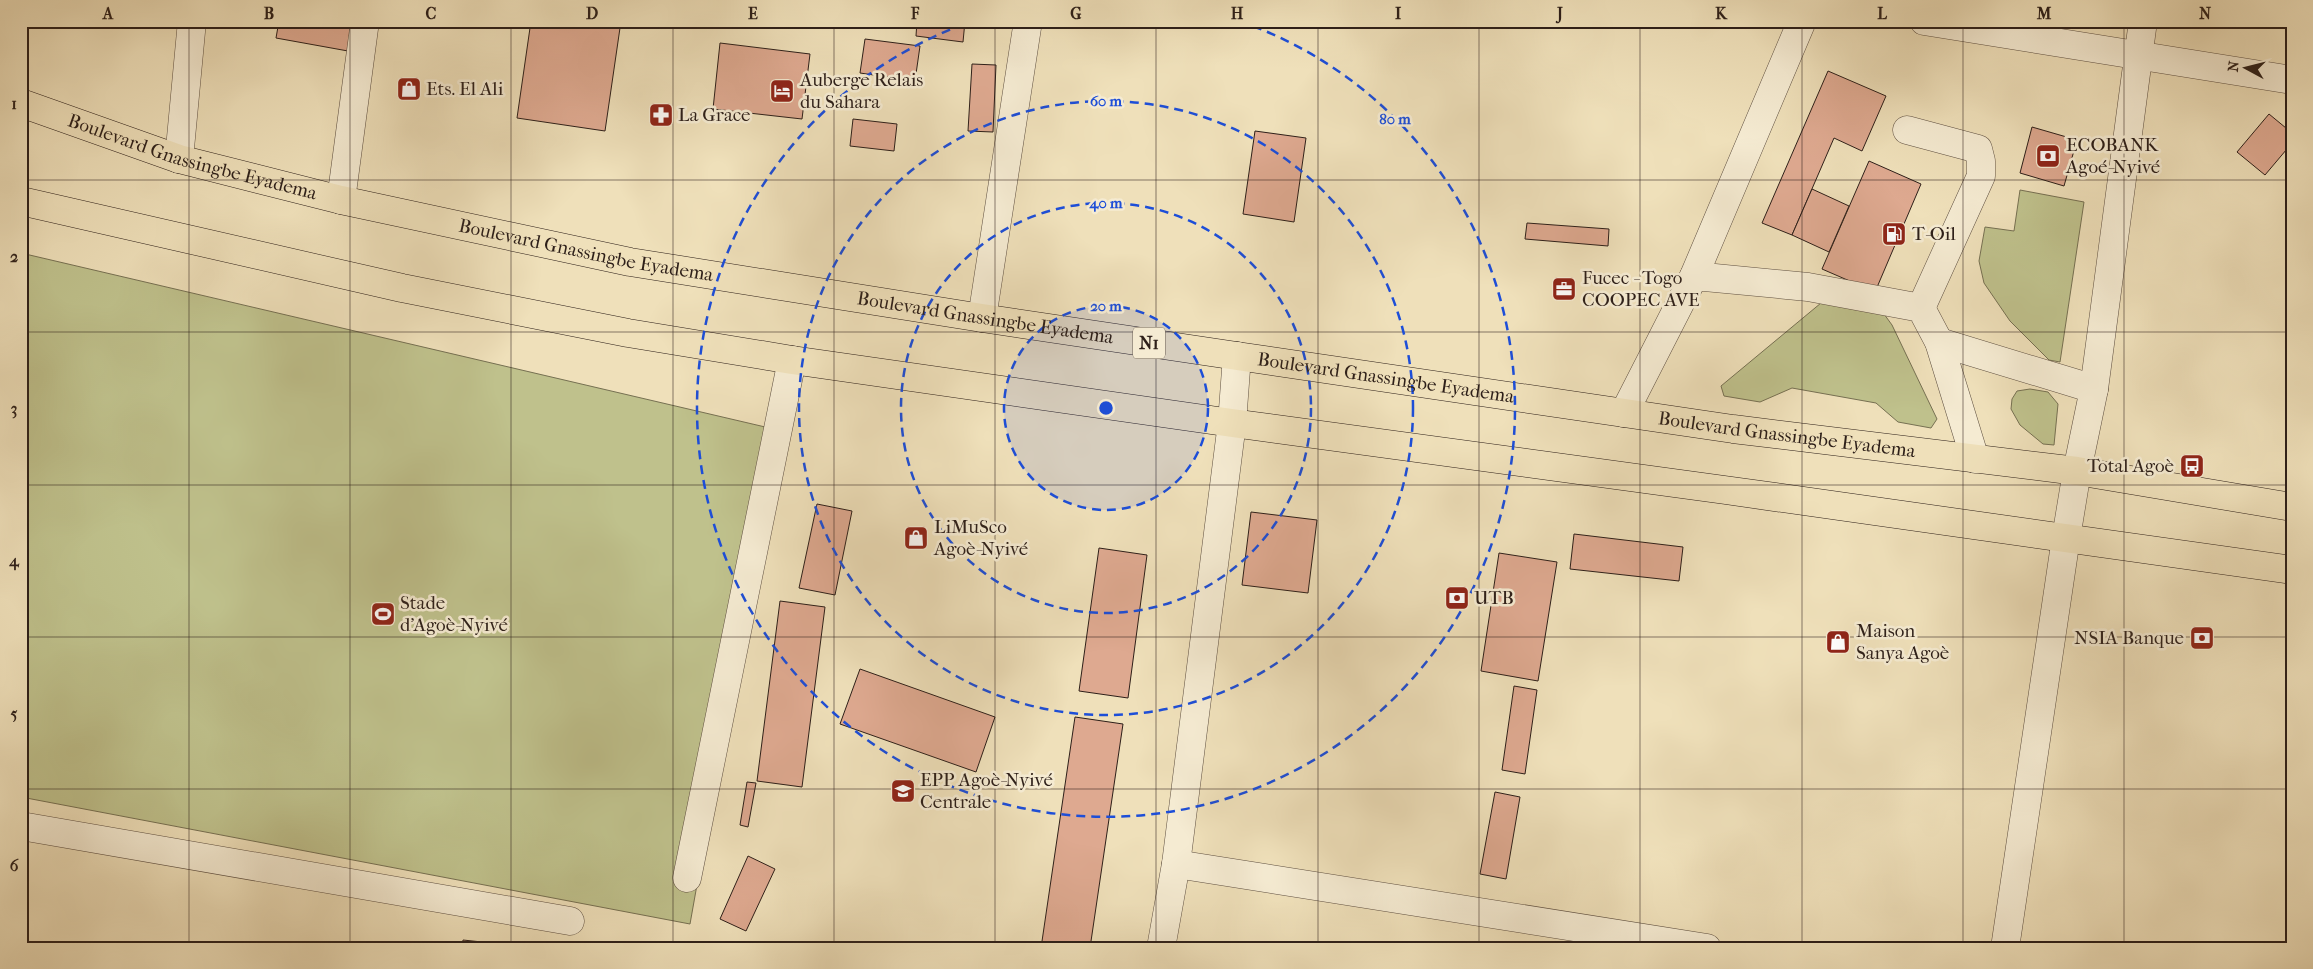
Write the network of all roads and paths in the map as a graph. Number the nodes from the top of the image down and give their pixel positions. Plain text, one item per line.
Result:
1 (192, 21) edge
2 (365, 21) edge
3 (1028, 21) edge
4 (1802, 21) edge
5 (1924, 21) edge
6 (2143, 21) edge
7 (2140, 57) junction
8 (2292, 80) edge
9 (21, 104) edge
10 (1907, 130) dead end
11 (179, 159) junction
12 (341, 200) junction
13 (21, 201) edge
14 (1694, 276) junction
15 (1921, 308) junction
16 (982, 318) junction
17 (1939, 342) junction
18 (1237, 356) junction
19 (792, 360) junction
20 (2094, 389) junction
21 (1624, 413) junction
22 (1232, 423) junction
23 (1975, 459) junction
24 (2077, 471) junction
25 (2292, 506) edge
26 (2066, 538) junction
27 (2292, 570) edge
28 (21, 826) edge
29 (1176, 864) junction
30 (687, 878) dead end
31 (570, 921) dead end
32 (1161, 948) edge
33 (1707, 948) edge
34 (2005, 948) edge

1 - 11 street
2 - 12 street
3 - 16 street
4 - 14 street
5 - 7 street
6 - 7 street
7 - 8 street
7 - 20 street
9 - 11 highway, Boulevard Gnassingbe Eyadema / N1
10 - 15 street
11 - 12 highway, Boulevard Gnassingbe Eyadema / N1
12 - 16 highway, Boulevard Gnassingbe Eyadema / N1
13 - 19 highway
14 - 15 street
14 - 21 street
15 - 17 street
16 - 18 highway, Boulevard Gnassingbe Eyadema / N1
17 - 20 street
17 - 23 street
18 - 21 highway, Boulevard Gnassingbe Eyadema / N1
18 - 22 street
19 - 22 highway
19 - 30 street
20 - 24 street
21 - 23 highway, Boulevard Gnassingbe Eyadema / N1
22 - 26 highway
22 - 29 street
23 - 24 highway, Boulevard Gnassingbe Eyadema / N1
24 - 25 highway, Boulevard Gnassingbe Eyadema / N1
24 - 26 street
26 - 27 highway
26 - 34 street
28 - 31 street
29 - 32 street
29 - 33 street

